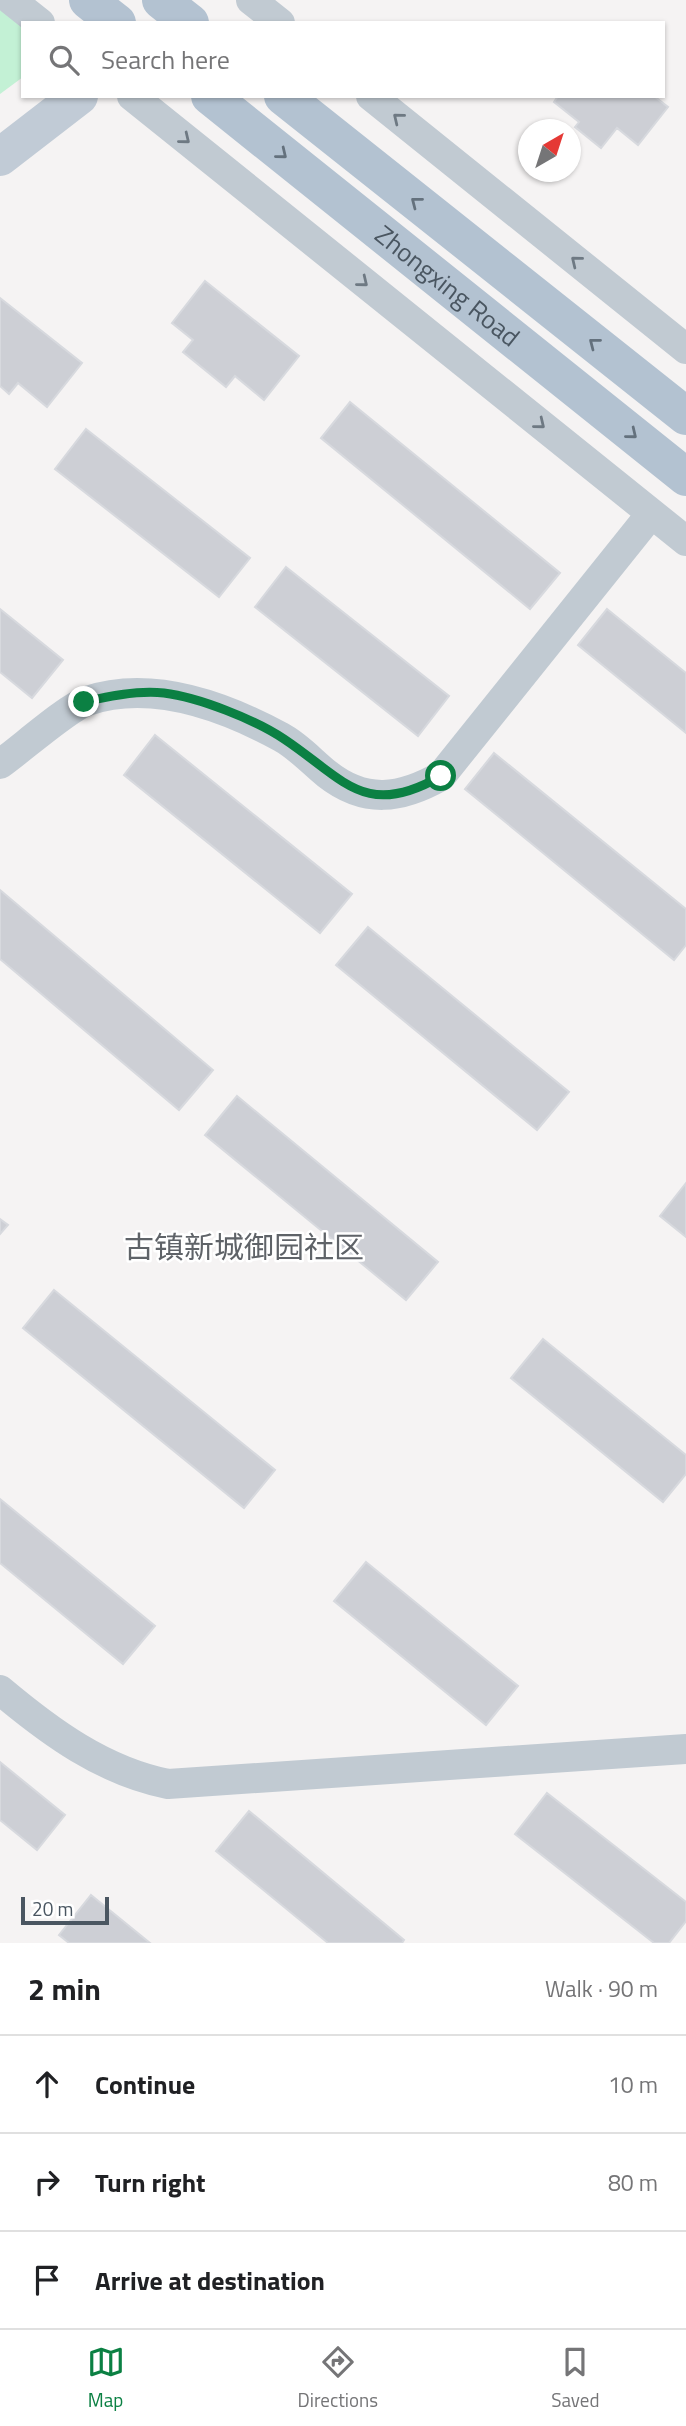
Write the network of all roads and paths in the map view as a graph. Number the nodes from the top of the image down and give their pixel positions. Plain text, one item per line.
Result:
1 (10, 0) edge
2 (88, 0) edge
3 (251, 0) edge
4 (37, 21) edge
5 (114, 21) edge
6 (277, 21) edge
7 (76, 98) edge
8 (134, 98) edge
9 (212, 98) edge
10 (286, 98) edge
11 (373, 98) edge
12 (0, 157) edge
13 (686, 349) edge
14 (686, 416) edge
15 (686, 477) edge
16 (651, 514) junction
17 (686, 541) edge
18 (0, 764) edge
19 (0, 1690) edge
20 (686, 1749) edge

1 - 4 street
2 - 5 main road
3 - 6 street
7 - 12 main road
8 -> 16 street
9 -> 15 main road, Zhongxing Road
14 -> 10 main road, Zhongxing Road
13 -> 11 street
16 - 17 street
16 - 18 street
19 - 20 street

